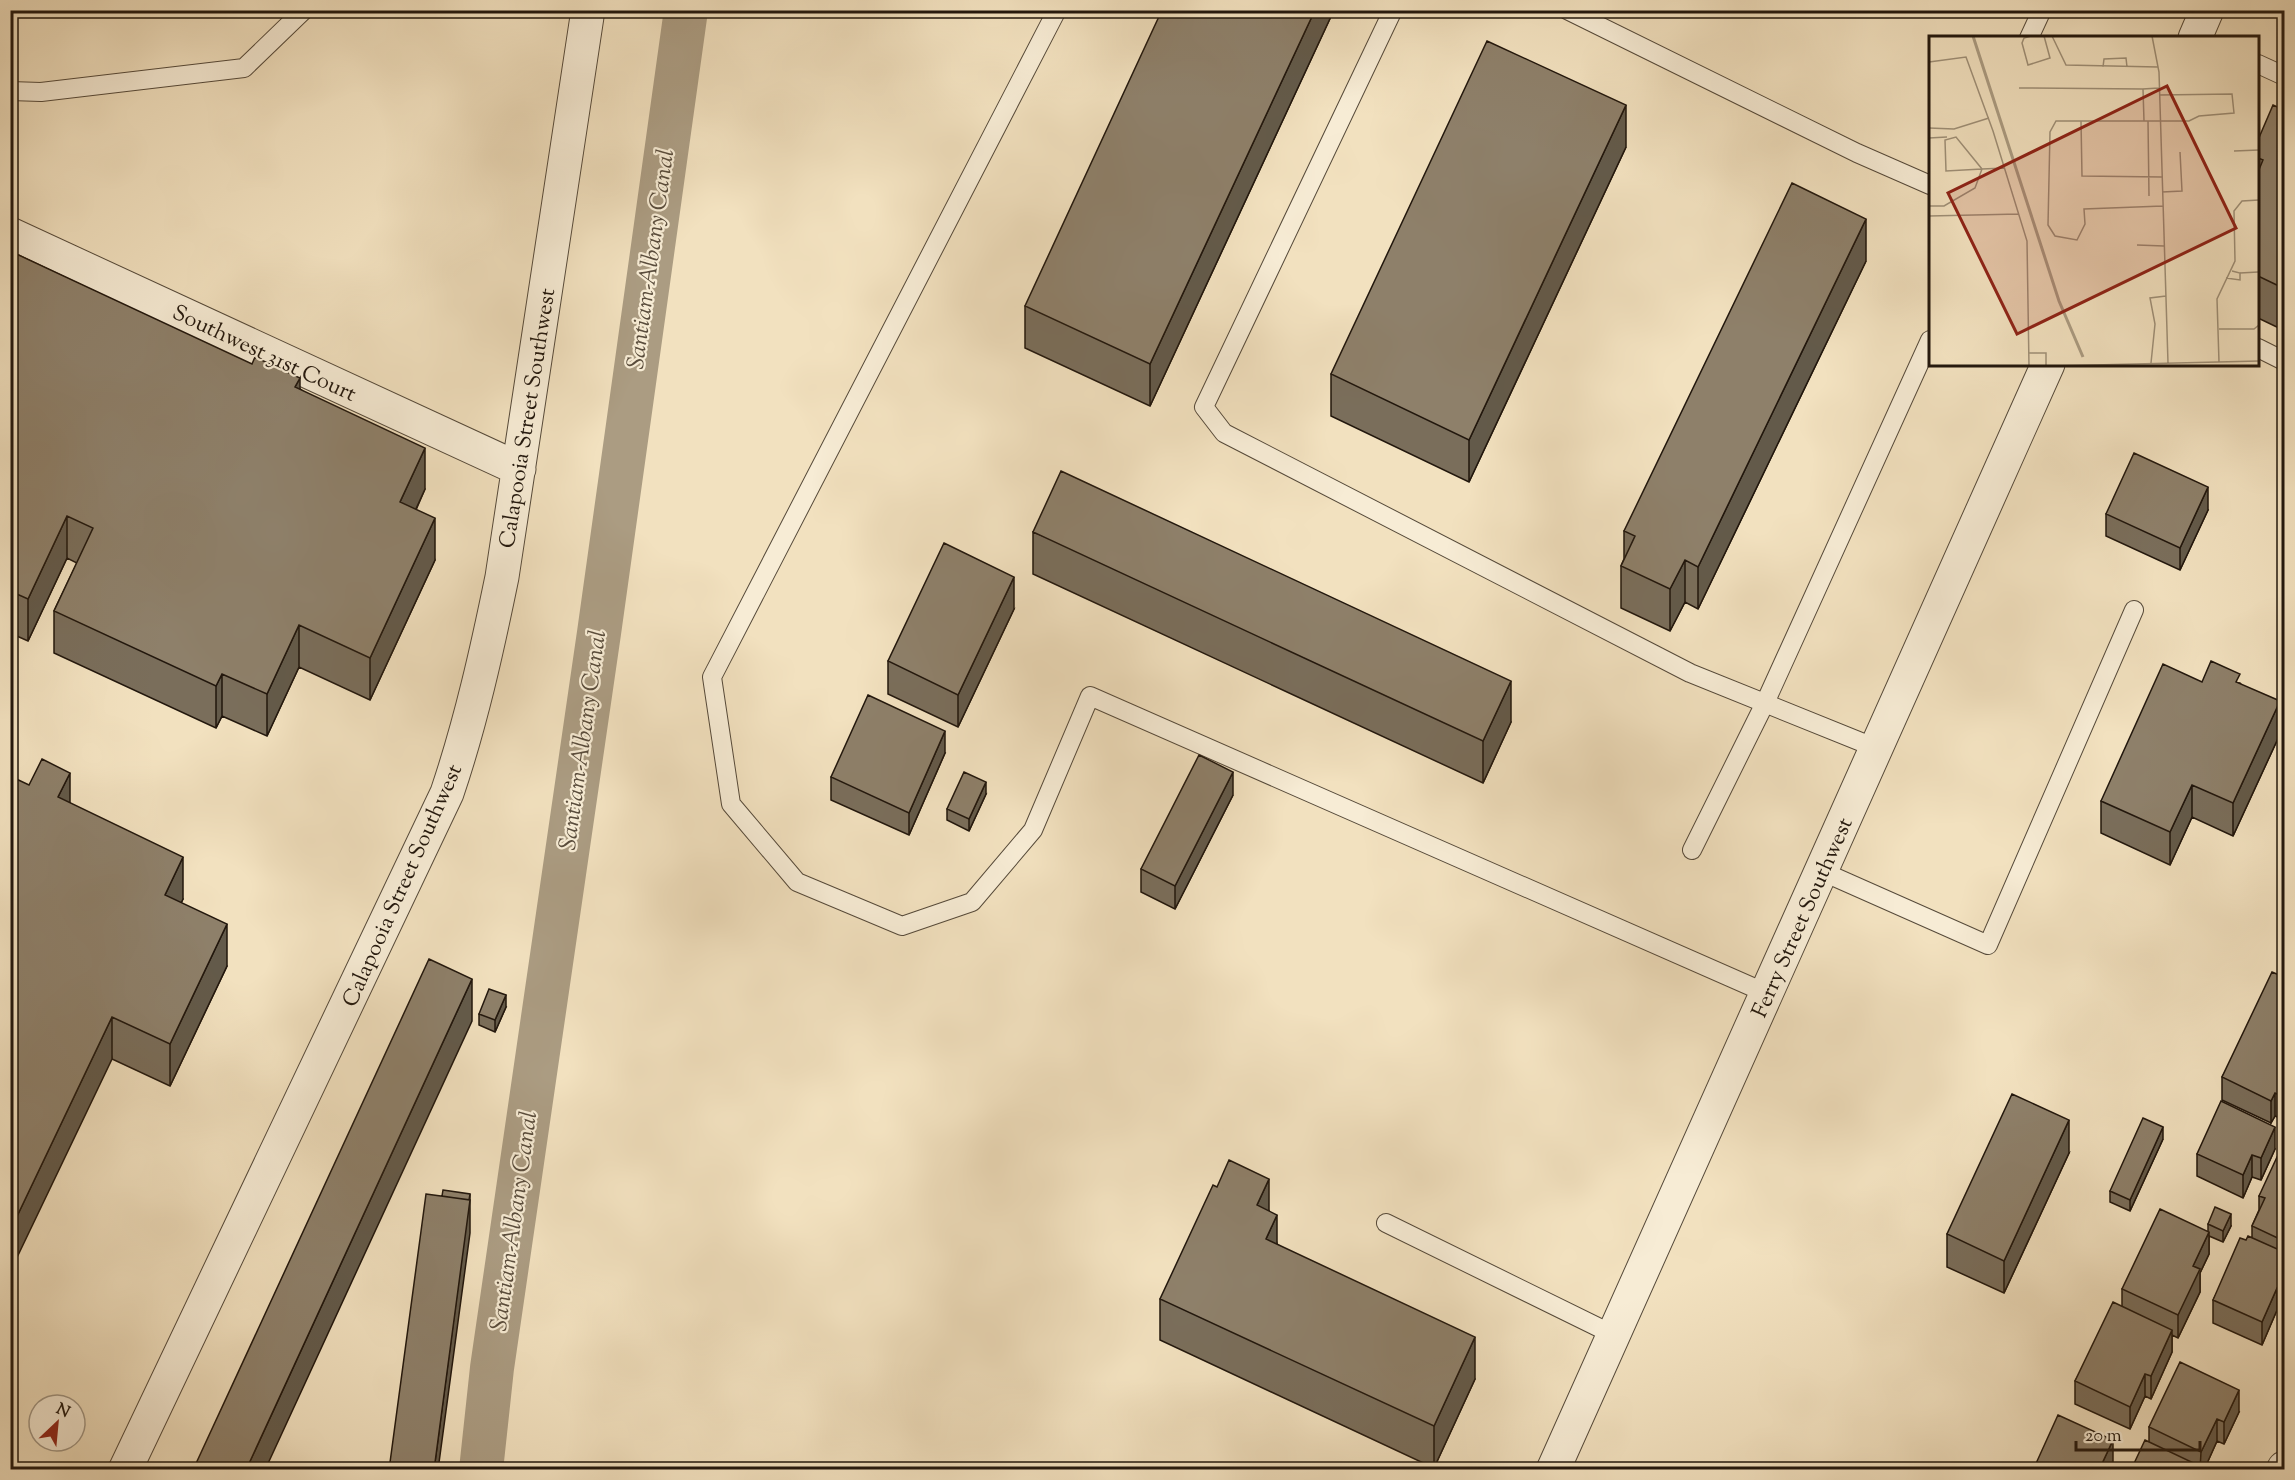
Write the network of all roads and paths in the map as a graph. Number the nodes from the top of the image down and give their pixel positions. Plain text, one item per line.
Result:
1 (303, 10) edge
2 (1057, 10) edge
3 (1393, 10) edge
4 (1567, 10) edge
5 (2042, 10) edge
6 (583, 13) edge
7 (2031, 36) edge
8 (2259, 64) edge
9 (2284, 76) edge
10 (10, 91) edge
11 (1929, 185) edge
12 (10, 234) edge
13 (1929, 342) edge
14 (2259, 348) edge
15 (2284, 361) edge
16 (2047, 366) edge
17 (519, 469) junction
18 (2134, 610) dead end
19 (1765, 703) junction
20 (1876, 748) junction
21 (1692, 850) dead end
22 (1821, 871) junction
23 (1766, 993) junction
24 (1386, 1223) dead end
25 (1614, 1335) junction
26 (125, 1470) edge
27 (1553, 1470) edge

1 - 10 lane
2 - 23 lane
3 - 19 lane
4 - 11 lane
5 - 7 lane
6 - 17 street, Calapooia Street Southwest
8 - 9 lane
12 - 17 street, Southwest 31st Court
13 - 19 lane
14 - 15 lane
16 - 20 street, Ferry Street Southwest
17 - 26 street, Calapooia Street Southwest
18 - 22 lane
19 - 20 lane
19 - 21 lane
20 - 22 street, Ferry Street Southwest
22 - 23 street, Ferry Street Southwest
23 - 25 street, Ferry Street Southwest
24 - 25 lane
25 - 27 street, Ferry Street Southwest

